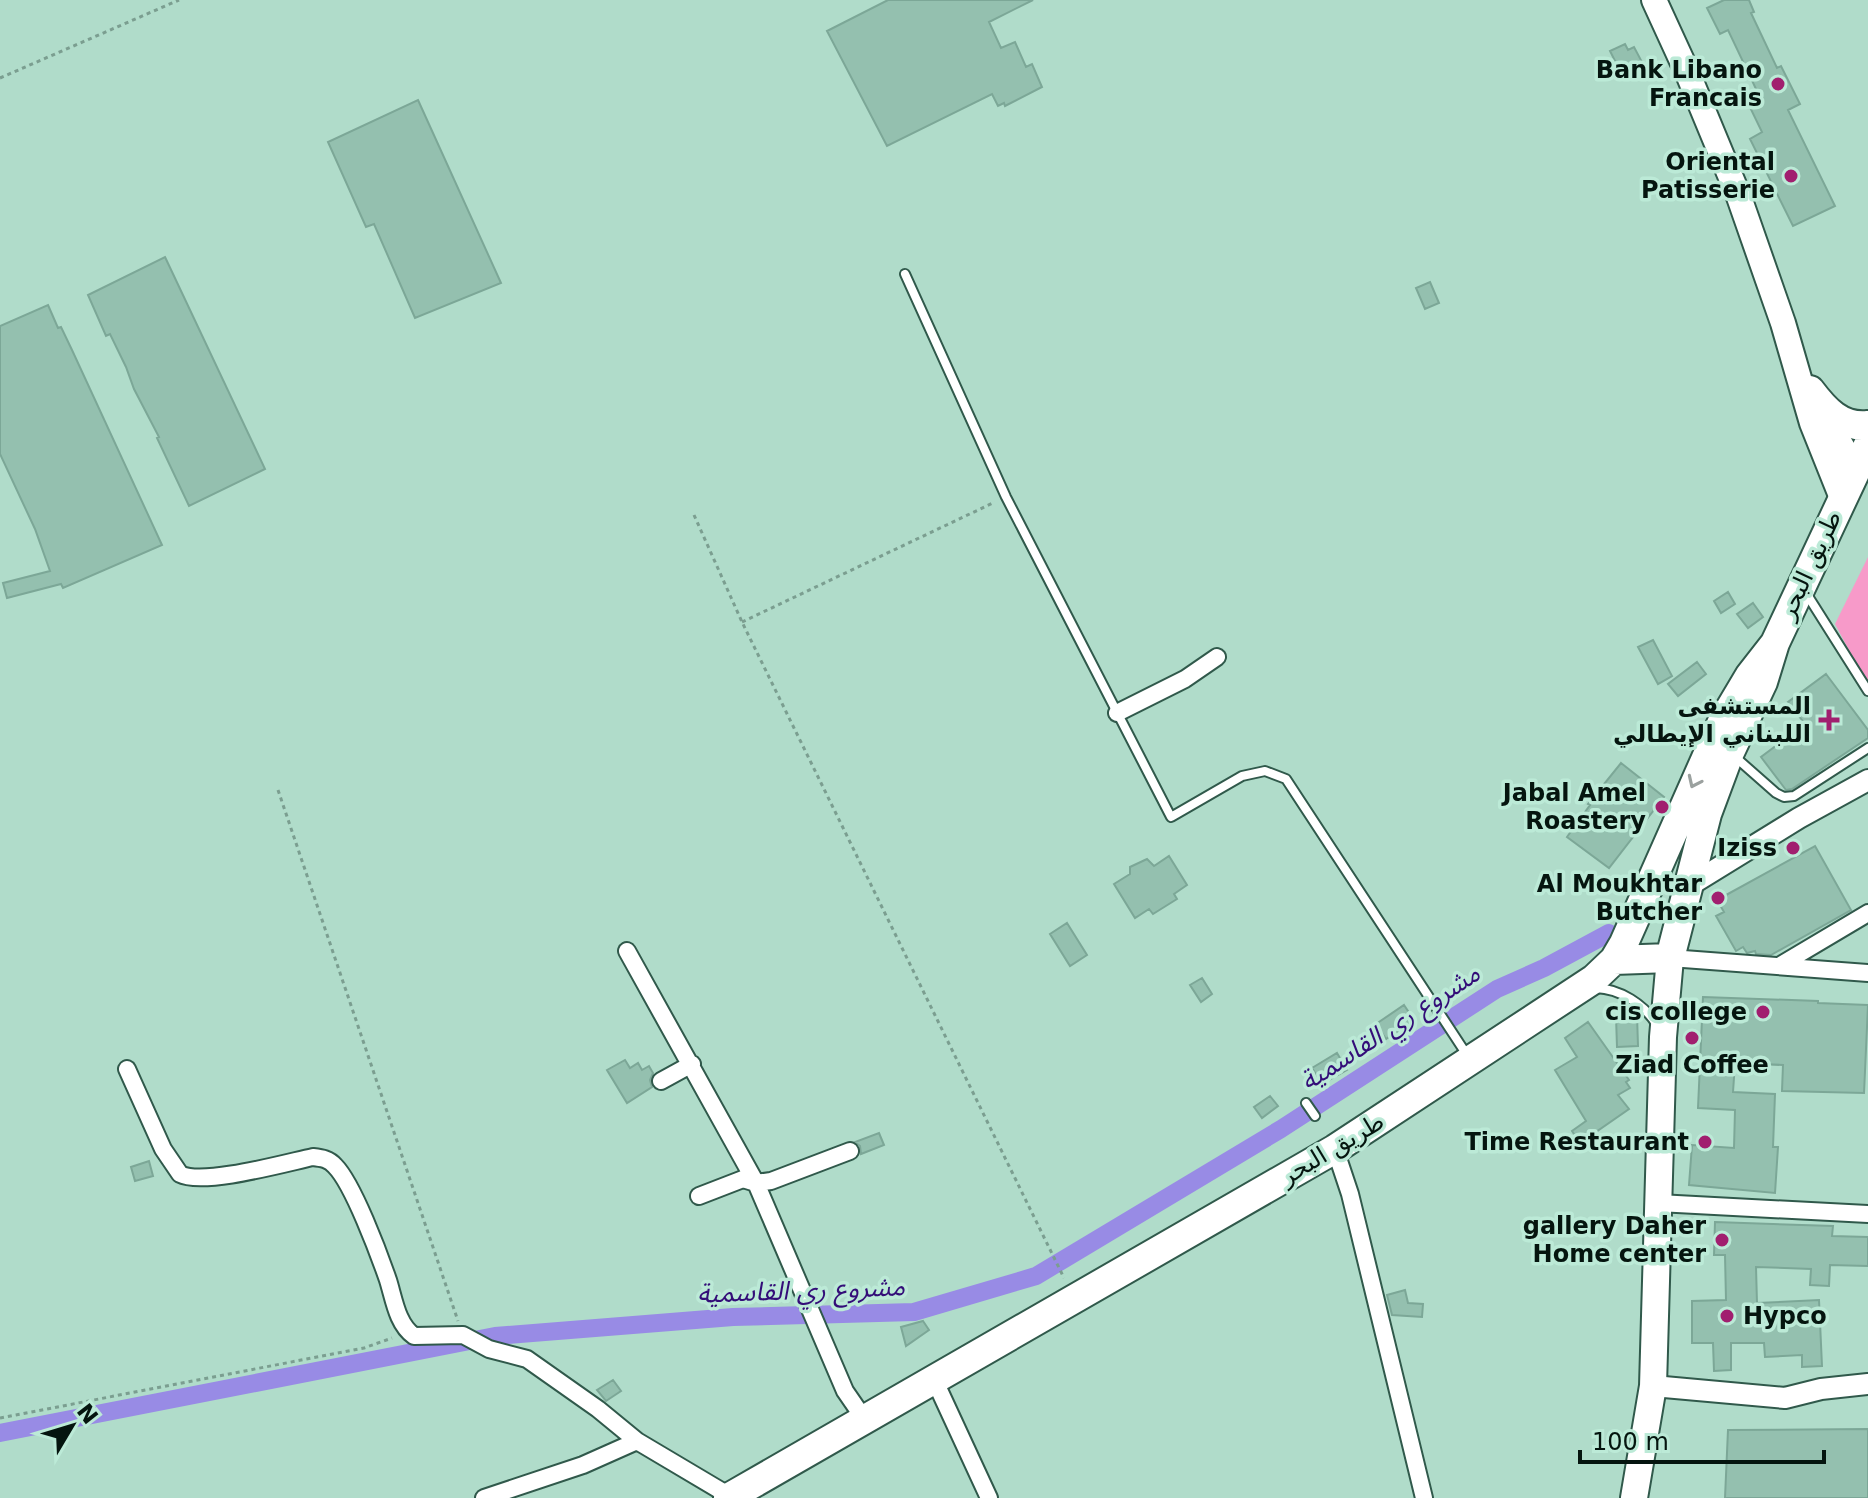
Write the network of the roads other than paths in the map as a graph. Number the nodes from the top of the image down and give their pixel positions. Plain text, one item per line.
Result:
1 (1654, 0) edge
2 (905, 274) dead end
3 (1793, 356) junction
4 (1810, 390) junction
5 (1868, 425) edge
6 (1862, 458) edge
7 (1842, 498) junction
8 (1801, 586) junction
9 (1775, 643) junction
10 (1217, 657) dead end
11 (1868, 691) edge
12 (1117, 713) junction
13 (1868, 748) edge
14 (1730, 752) junction
15 (1868, 780) edge
16 (1687, 887) junction
17 (1868, 913) edge
18 (627, 951) dead end
19 (1670, 958) junction
20 (1614, 960) junction
21 (1779, 966) junction
22 (1868, 973) edge
23 (1583, 988) junction
24 (1663, 1037) junction
25 (1471, 1061) junction
26 (692, 1064) junction
27 (127, 1069) dead end
28 (661, 1081) dead end
29 (1306, 1103) dead end
30 (1315, 1116) dead end
31 (1335, 1149) junction
32 (850, 1151) dead end
33 (756, 1183) junction
34 (699, 1196) dead end
35 (1658, 1203) junction
36 (1868, 1214) edge
37 (934, 1379) junction
38 (1868, 1384) edge
39 (1653, 1386) junction
40 (865, 1420) junction
41 (637, 1441) junction
42 (731, 1497) edge
43 (484, 1498) edge
44 (989, 1498) edge
45 (1424, 1498) edge
46 (1634, 1498) edge

1 - 3 main road
2 - 12 lane
3 - 4 main road
3 - 7 main road
4 - 5 highway
4 - 6 main road
6 - 7 highway, طريق البحر
7 - 8 highway, طريق البحر
8 - 9 highway, طريق البحر
8 - 11 lane
9 - 14 highway, طريق البحر
9 -> 20 highway, طريق البحر
10 - 12 street
12 - 25 lane
13 - 14 lane
14 - 16 highway, طريق البحر
15 - 16 street
16 - 19 highway, طريق البحر
17 - 21 street
18 - 26 street
19 - 20 highway
19 - 21 street
19 - 24 main road
20 - 23 highway, طريق البحر
21 - 22 street
23 - 24 lane
23 - 25 highway, طريق البحر
24 - 35 main road
25 - 31 highway, طريق البحر
26 - 28 street
26 - 33 street
27 - 41 street
29 - 30 lane
31 - 37 highway, طريق البحر
31 - 45 street
32 - 33 street
33 - 34 street
33 - 40 street
35 - 36 street
35 - 39 main road
37 - 40 highway, طريق البحر
37 - 44 street
38 - 39 street
39 - 46 main road
40 - 42 highway, طريق البحر
41 - 42 street
41 - 43 street

